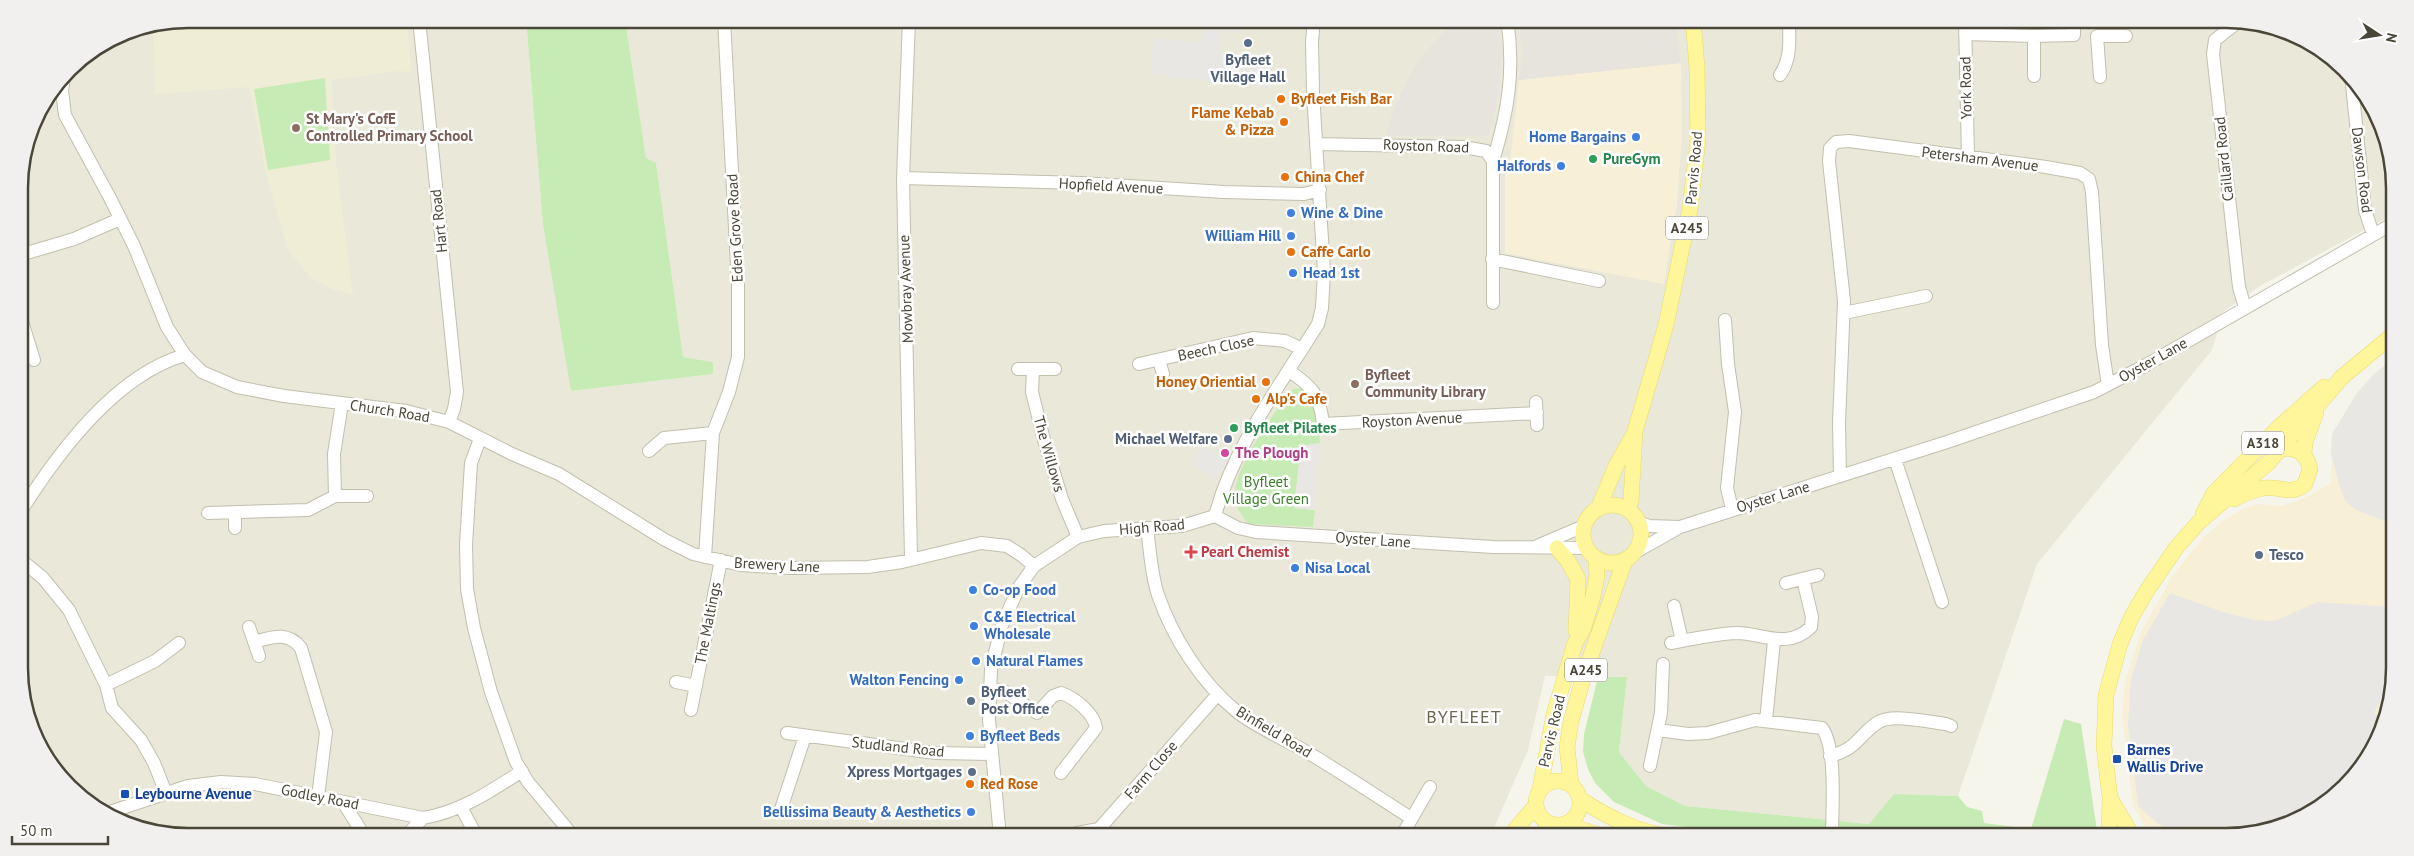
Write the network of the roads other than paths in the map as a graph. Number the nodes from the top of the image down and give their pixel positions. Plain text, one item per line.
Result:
1 (419, 28) edge
2 (724, 28) edge
3 (909, 28) edge
4 (1313, 28) edge
5 (1508, 28) edge
6 (1694, 28) edge
7 (1789, 28) edge
8 (1965, 28) edge
9 (2074, 28) edge
10 (2230, 28) edge
11 (1965, 34) junction
12 (2074, 35) junction
13 (2034, 36) junction
14 (2097, 36) junction
15 (2126, 36) dead end
16 (1780, 75) dead end
17 (2034, 76) dead end
18 (2100, 77) dead end
19 (62, 88) edge
20 (2352, 89) edge
21 (1316, 144) junction
22 (1968, 158) junction
23 (1493, 161) junction
24 (903, 178) junction
25 (1320, 190) junction
26 (120, 219) junction
27 (2386, 227) edge
28 (2373, 234) junction
29 (28, 253) edge
30 (1492, 259) junction
31 (1599, 281) dead end
32 (1926, 296) dead end
33 (1493, 303) dead end
34 (2245, 308) junction
35 (1844, 312) junction
36 (1725, 320) dead end
37 (28, 341) edge
38 (2386, 341) edge
39 (1302, 349) junction
40 (184, 355) junction
41 (34, 360) dead end
42 (1159, 360) junction
43 (1139, 364) dead end
44 (1018, 369) dead end
45 (1033, 369) junction
46 (1055, 369) dead end
47 (1289, 371) junction
48 (1163, 374) dead end
49 (2342, 377) junction
50 (2108, 385) junction
51 (2327, 394) junction
52 (342, 403) junction
53 (1537, 413) dead end
54 (449, 422) junction
55 (1636, 431) junction
56 (713, 433) junction
57 (480, 439) junction
58 (2279, 450) junction
59 (650, 451) dead end
60 (2304, 454) junction
61 (1895, 459) junction
62 (2268, 462) junction
63 (1840, 476) junction
64 (2278, 489) junction
65 (335, 496) junction
66 (367, 496) dead end
67 (28, 500) edge
68 (2217, 507) junction
69 (1598, 508) junction
70 (1626, 509) junction
71 (1732, 509) junction
72 (235, 512) junction
73 (208, 513) dead end
74 (1215, 516) junction
75 (1638, 522) junction
76 (2199, 522) junction
77 (1584, 526) junction
78 (1680, 526) junction
79 (235, 528) dead end
80 (1147, 528) junction
81 (1078, 537) junction
82 (1535, 547) junction
83 (1557, 548) junction
84 (1591, 553) junction
85 (705, 557) junction
86 (1629, 557) junction
87 (911, 558) junction
88 (721, 560) junction
89 (28, 566) edge
90 (1034, 566) junction
91 (1818, 576) dead end
92 (1802, 579) junction
93 (1786, 582) dead end
94 (1942, 602) dead end
95 (1674, 606) dead end
96 (249, 627) dead end
97 (1774, 641) junction
98 (254, 642) junction
99 (179, 643) dead end
100 (1575, 643) junction
101 (259, 656) dead end
102 (1663, 664) dead end
103 (676, 682) dead end
104 (106, 686) junction
105 (696, 686) junction
106 (990, 689) junction
107 (1218, 694) junction
108 (691, 710) dead end
109 (1766, 720) junction
110 (1951, 726) dead end
111 (1658, 730) junction
112 (787, 732) dead end
113 (805, 736) junction
114 (992, 754) junction
115 (1830, 756) junction
116 (1650, 766) dead end
117 (522, 771) junction
118 (1061, 773) dead end
119 (1571, 784) junction
120 (1430, 786) dead end
121 (1540, 789) junction
122 (166, 792) junction
123 (318, 797) junction
124 (2110, 798) junction
125 (1580, 799) junction
126 (343, 802) junction
127 (1536, 805) junction
128 (461, 807) junction
129 (781, 809) dead end
130 (114, 810) edge
131 (424, 818) junction
132 (1411, 818) junction
133 (1559, 825) junction
134 (359, 828) edge
135 (414, 828) edge
136 (472, 828) edge
137 (566, 828) edge
138 (999, 828) edge
139 (1100, 828) edge
140 (1406, 828) edge
141 (1517, 828) edge
142 (1554, 828) edge
143 (1570, 828) edge
144 (1635, 828) edge
145 (1832, 828) edge
146 (2109, 828) edge
147 (2128, 828) edge

1 - 54 street, Hart Road
2 - 56 street, Eden Grove Road
3 - 24 street, Mowbray Avenue
4 - 21 street
5 - 23 street
6 - 55 main road, Parvis Road / A245
7 - 16 street
8 - 11 street, York Road
9 - 12 street
10 - 34 street, Caillard Road
11 - 13 street
11 - 22 street, York Road
12 - 13 street
12 - 14 street
13 - 17 street
14 - 15 street
14 - 18 street
19 - 26 street, Church Road
20 - 28 street, Dawson Road
21 - 23 street, Royston Road
21 - 25 street
22 - 35 street, Petersham Avenue
22 - 50 street, Petersham Avenue
23 - 30 street
24 - 25 street, Hopfield Avenue
24 - 87 street, Mowbray Avenue
25 - 39 street
26 - 29 street
26 - 40 street, Church Road
27 - 28 street, Oyster Lane
28 - 34 street, Oyster Lane
30 - 31 street
30 - 33 street
32 - 35 street
34 - 50 street, Oyster Lane
35 - 63 street, Petersham Avenue
36 - 71 street
37 - 41 street
38 - 49 main road, A318
39 - 42 street, Beech Close
39 - 47 street
40 - 52 street, Church Road
40 - 67 street
42 - 43 street, Beech Close
42 - 48 street, Beech Close
44 - 45 street
45 - 46 street
45 - 81 street, The Willows
47 - 53 street, Royston Avenue
47 - 74 street
49 - 51 main road, A318
49 - 76 main road, A318
50 - 61 street, Oyster Lane
51 - 58 main road, A318
51 - 60 main road, A318
52 - 54 street, Church Road
52 - 65 street
54 - 57 street, Church Road
55 - 69 main road, Parvis Road / A245
55 - 70 main road, Parvis Road / A245
56 - 59 street
56 - 85 street, Eden Grove Road
57 - 85 street, Brewery Lane
57 - 117 street
58 - 60 main road, A318
58 - 62 main road, A318
60 - 64 main road, A318
61 - 63 street, Oyster Lane
61 - 94 street
62 - 64 main road, A318
62 - 68 main road, A318
63 - 71 street, Oyster Lane
64 - 68 main road, A318
65 - 66 street
65 - 72 street
68 - 76 main road, A318
69 - 70 main road
69 - 77 main road, A245
70 - 75 main road
71 - 78 street, Oyster Lane
72 - 73 street
72 - 79 street
74 - 80 street, High Road
74 - 82 street, Oyster Lane
75 - 78 street, Oyster Lane
75 - 86 main road, A245
76 - 124 main road, A318
77 - 82 street, Oyster Lane
77 - 84 main road, A245
78 - 86 street, Oyster Lane
80 - 81 street, High Road
80 - 107 street, Binfield Road
81 - 90 street, High Road
82 - 83 street, Oyster Lane
83 - 84 street, Oyster Lane
83 - 100 main road, A245
84 - 86 main road
84 - 100 main road, Parvis Road / A245
85 - 88 street, Brewery Lane
86 - 119 main road, Parvis Road / A245
87 - 88 street, Brewery Lane
87 - 90 street, Brewery Lane
88 - 105 street, The Maltings
89 - 104 street
90 - 106 street, High Road
91 - 92 street
92 - 93 street
92 - 97 street
95 - 97 street
96 - 98 street
97 - 109 street
98 - 101 street
98 - 123 street
99 - 104 street
100 - 121 main road, Parvis Road / A245
102 - 111 street
103 - 105 street, The Maltings
104 - 122 street
105 - 108 street, The Maltings
106 - 114 street, High Road
106 - 118 street
107 - 132 street, Binfield Road
107 - 139 street, Farm Close
109 - 111 street
109 - 115 street
110 - 115 street
111 - 116 street
112 - 113 street, Studland Road
113 - 114 street, Studland Road
113 - 129 street
114 - 138 street, High Road
115 - 145 street
117 - 128 street, Godley Road
117 - 137 street
119 - 121 main road
119 - 125 main road, A245
120 - 132 street
121 - 127 main road, A245
122 - 123 street, Godley Road
122 - 130 street, Godley Road
123 - 126 street, Godley Road
124 - 146 main road, A318
124 - 147 main road, A318
125 - 133 main road
125 - 144 main road
126 - 131 street, Godley Road
126 - 134 street
127 - 133 main road
127 - 141 main road, A245
128 - 131 street, Godley Road
128 - 136 street
131 - 135 street
132 - 140 street
133 - 142 main road
133 - 143 main road

